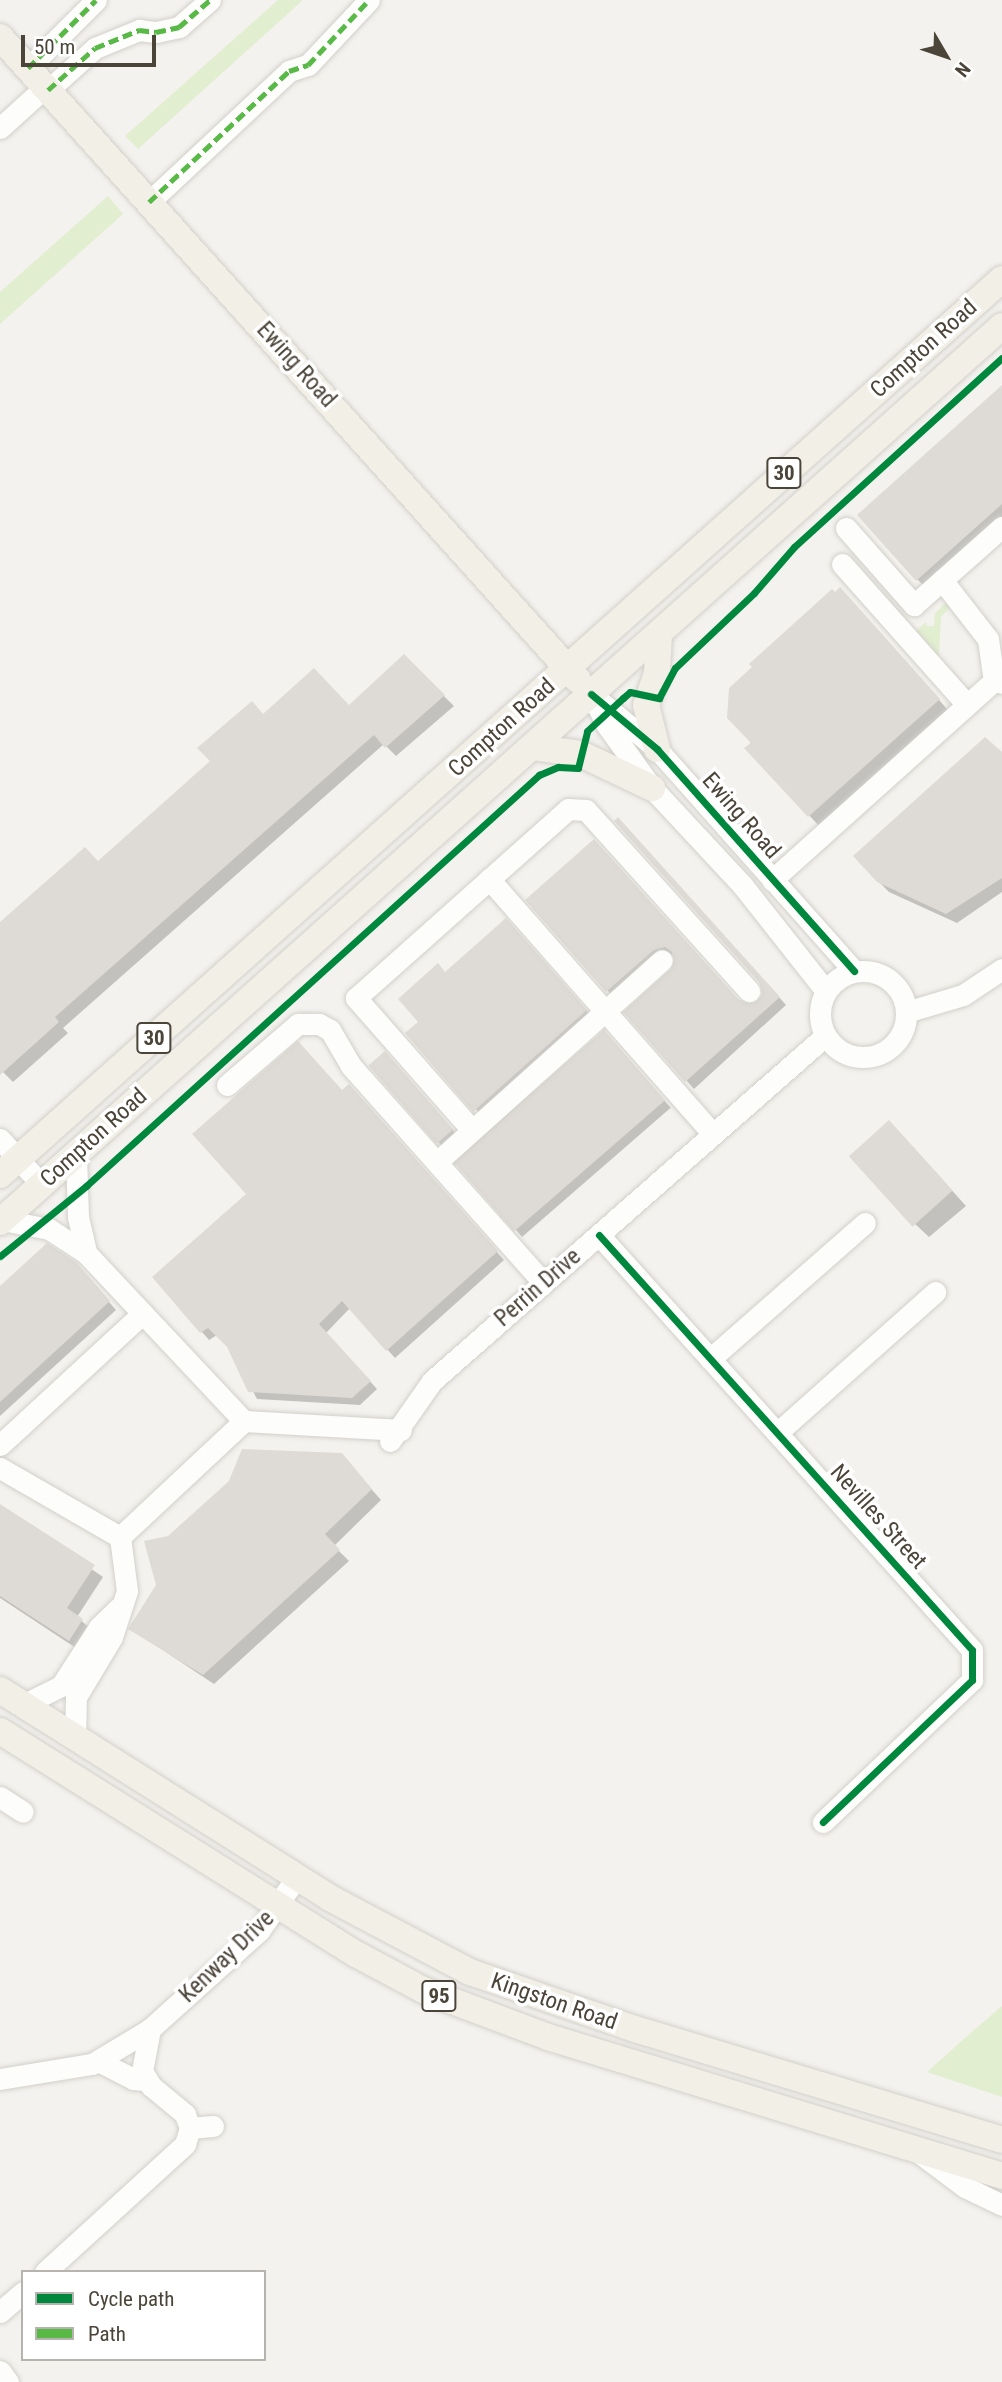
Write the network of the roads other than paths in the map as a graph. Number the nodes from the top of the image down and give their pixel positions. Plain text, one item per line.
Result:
1 (96, 0) edge
2 (210, 0) edge
3 (369, 0) edge
4 (0, 37) edge
5 (40, 82) junction
6 (0, 128) edge
7 (149, 202) junction
8 (1002, 279) edge
9 (1002, 326) edge
10 (1002, 527) edge
11 (846, 528) dead end
12 (842, 564) dead end
13 (942, 580) junction
14 (659, 633) junction
15 (995, 633) edge
16 (568, 669) junction
17 (1000, 681) edge
18 (592, 694) junction
19 (967, 705) junction
20 (532, 747) junction
21 (657, 749) junction
22 (652, 788) junction
23 (489, 879) junction
24 (772, 880) junction
25 (662, 960) dead end
26 (1002, 970) edge
27 (854, 971) junction
28 (749, 991) dead end
29 (826, 991) junction
30 (605, 1011) junction
31 (906, 1012) junction
32 (825, 1036) junction
33 (227, 1085) dead end
34 (472, 1130) junction
35 (713, 1134) junction
36 (0, 1139) edge
37 (76, 1154) junction
38 (437, 1162) junction
39 (9, 1167) edge
40 (42, 1185) junction
41 (1, 1221) edge
42 (864, 1223) dead end
43 (599, 1235) junction
44 (86, 1253) junction
45 (544, 1283) junction
46 (935, 1292) dead end
47 (141, 1315) junction
48 (710, 1359) junction
49 (244, 1421) junction
50 (777, 1433) junction
51 (0, 1445) edge
52 (0, 1468) edge
53 (120, 1537) junction
54 (119, 1608) junction
55 (0, 1690) edge
56 (23, 1705) junction
57 (0, 1731) edge
58 (75, 1737) junction
59 (0, 1797) edge
60 (23, 1812) dead end
61 (823, 1822) dead end
62 (296, 1878) junction
63 (279, 1906) junction
64 (150, 2029) junction
65 (98, 2062) junction
66 (0, 2079) edge
67 (145, 2080) junction
68 (214, 2126) dead end
69 (190, 2128) junction
70 (1002, 2140) edge
71 (914, 2149) junction
72 (1002, 2176) edge
73 (1002, 2205) edge
74 (47, 2270) edge
75 (21, 2294) edge
76 (0, 2312) edge
77 (0, 2371) edge
78 (8, 2382) edge

1 - 5 street
2 - 5 street
3 - 7 street
4 - 5 main road, Ewing Road
5 - 6 street
5 - 7 main road, Ewing Road
7 - 16 main road, Ewing Road
8 - 16 main road, Compton Road / 30
9 - 14 main road, Compton Road / 30
10 - 13 street
11 - 13 street
12 - 19 street
13 - 15 street
14 - 18 main road, Compton Road / 30
14 - 21 main road
15 - 17 street
16 - 18 main road, Ewing Road
16 - 39 main road, Compton Road / 30
17 - 19 street
18 - 20 main road, Compton Road / 30
18 - 21 street, Ewing Road
18 - 22 street, Ewing Road
19 - 24 street
20 - 22 main road
20 - 37 main road, Compton Road / 30
21 - 24 street, Ewing Road
22 - 29 street, Ewing Road
23 - 28 street
23 - 30 street
23 - 34 street
24 - 27 street, Ewing Road
25 - 30 street
26 - 31 street
27 - 29 street
27 - 31 street
29 - 32 street
30 - 34 street
30 - 35 street
31 - 32 street
32 - 35 street, Perrin Drive
33 - 38 street
34 - 38 street
35 - 43 street, Perrin Drive
36 - 39 street
37 - 40 main road, Compton Road / 30
37 - 44 street
38 - 45 street
39 - 40 street
40 - 41 main road, Compton Road / 30
41 - 44 street
42 - 48 street
43 - 45 street, Perrin Drive
43 - 48 street, Nevilles Street
44 - 47 street
45 - 49 street, Perrin Drive
46 - 50 street
47 - 49 street
47 - 51 street
48 - 50 street, Nevilles Street
49 - 53 street
50 - 61 street, Nevilles Street
52 - 53 street
53 - 54 street
54 - 56 street
54 - 58 street
55 - 56 main road, Kingston Road / 95
56 - 58 main road, Kingston Road / 95
57 - 63 main road, Kingston Road / 95
58 - 62 main road, Kingston Road / 95
59 - 60 street
62 - 63 street, Kenway Drive
62 - 70 main road, Kingston Road / 95
63 - 64 street, Kenway Drive
63 - 71 main road, Kingston Road / 95
64 - 65 street, Kenway Drive
64 - 67 street
65 - 66 street, Kenway Drive
65 - 67 street
67 - 69 street
68 - 69 street
69 - 74 street
71 - 72 main road, Kingston Road / 95
71 - 73 street, Kingston Road
75 - 76 street
77 - 78 street

